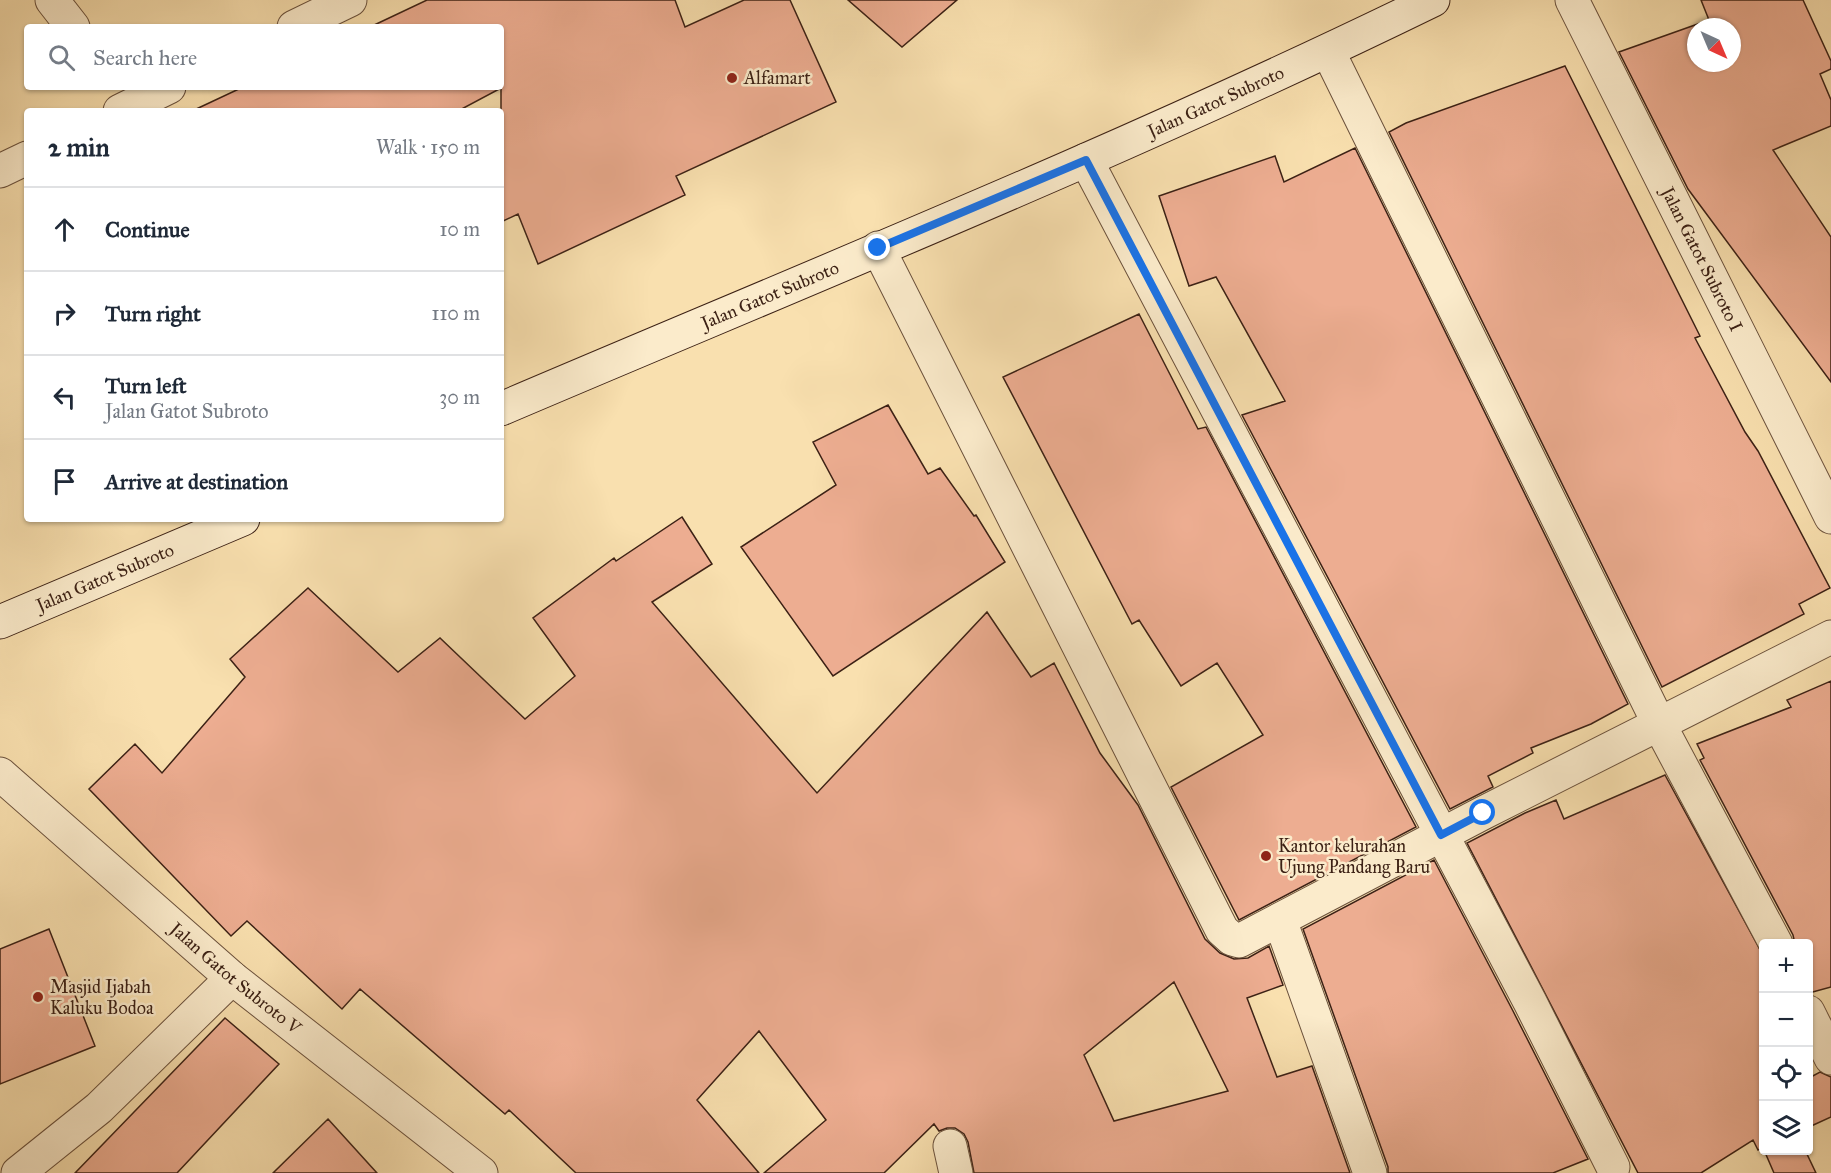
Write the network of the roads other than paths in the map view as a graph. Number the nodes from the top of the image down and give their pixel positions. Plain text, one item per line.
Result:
1 (52, 0) edge
2 (350, 0) edge
3 (1433, 0) edge
4 (1572, 0) edge
5 (71, 24) edge
6 (300, 24) edge
7 (1328, 51) junction
8 (159, 90) edge
9 (123, 101) edge
10 (24, 159) edge
11 (1086, 160) junction
12 (0, 171) edge
13 (878, 248) junction
14 (504, 408) edge
15 (1831, 517) edge
16 (236, 522) edge
17 (0, 622) edge
18 (1831, 637) edge
19 (1659, 724) junction
20 (0, 774) edge
21 (1441, 835) junction
22 (1280, 920) junction
23 (1773, 939) edge
24 (232, 978) junction
25 (1813, 1020) edge
26 (1831, 1058) edge
27 (1613, 1167) dead end
28 (18, 1173) edge
29 (481, 1173) edge
30 (1370, 1173) edge

1 - 5 street
2 - 6 street
3 - 7 street, Jalan Gatot Subroto
4 - 15 street, Jalan Gatot Subroto I
7 - 11 street, Jalan Gatot Subroto
7 - 19 street
8 - 9 street
10 - 12 street
11 - 13 street, Jalan Gatot Subroto
11 - 21 street
13 - 14 street, Jalan Gatot Subroto
13 - 22 street
16 - 17 street, Jalan Gatot Subroto
18 - 19 street
19 - 21 street
19 - 23 street
20 - 24 street, Jalan Gatot Subroto V
21 - 22 street
21 - 27 street
22 - 30 street
24 - 28 street
24 - 29 street, Jalan Gatot Subroto V
25 - 26 street

